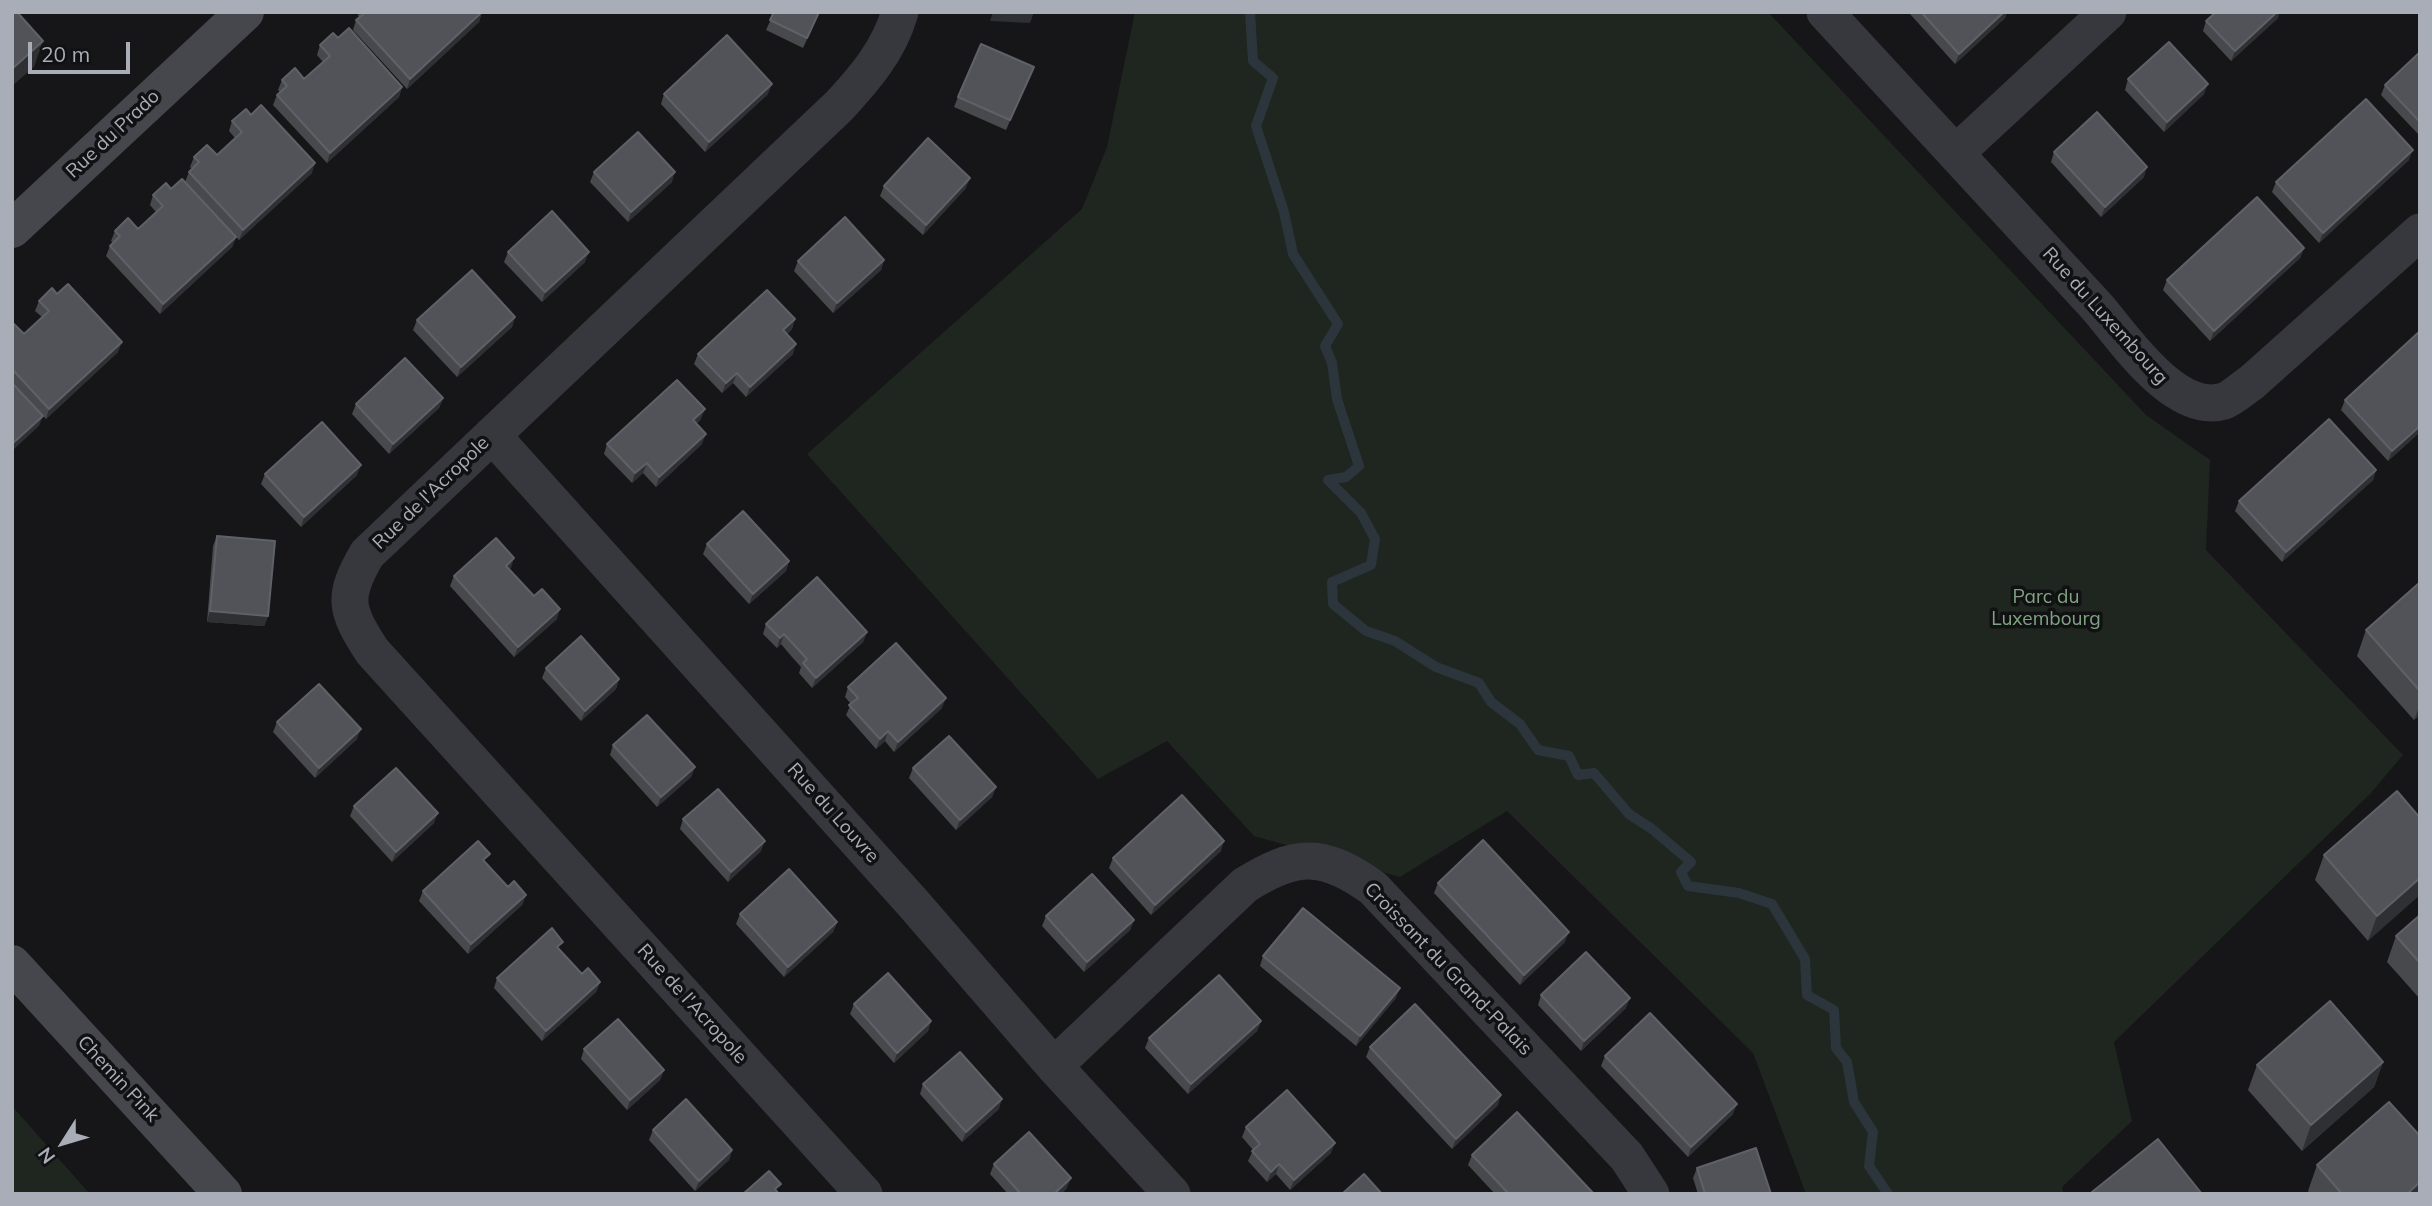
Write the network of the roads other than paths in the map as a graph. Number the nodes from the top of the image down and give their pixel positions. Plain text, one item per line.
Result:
1 (245, 12) edge
2 (900, 12) edge
3 (1825, 12) edge
4 (2108, 12) edge
5 (1956, 153) junction
6 (12, 229) edge
7 (2420, 232) edge
8 (492, 435) junction
9 (12, 964) edge
10 (1054, 1066) junction
11 (223, 1194) edge
12 (864, 1194) edge
13 (1172, 1194) edge
14 (1651, 1194) edge

1 - 6 street, Rue du Prado
2 - 8 street, Rue de l'Acropole
3 - 5 street, Rue du Luxembourg
4 - 5 street
5 - 7 street, Rue du Luxembourg
8 - 10 street, Rue du Louvre
8 - 12 street, Rue de l'Acropole
9 - 11 street, Chemin Pink
10 - 13 street, Rue du Louvre
10 - 14 street, Croissant du Grand-Palais

